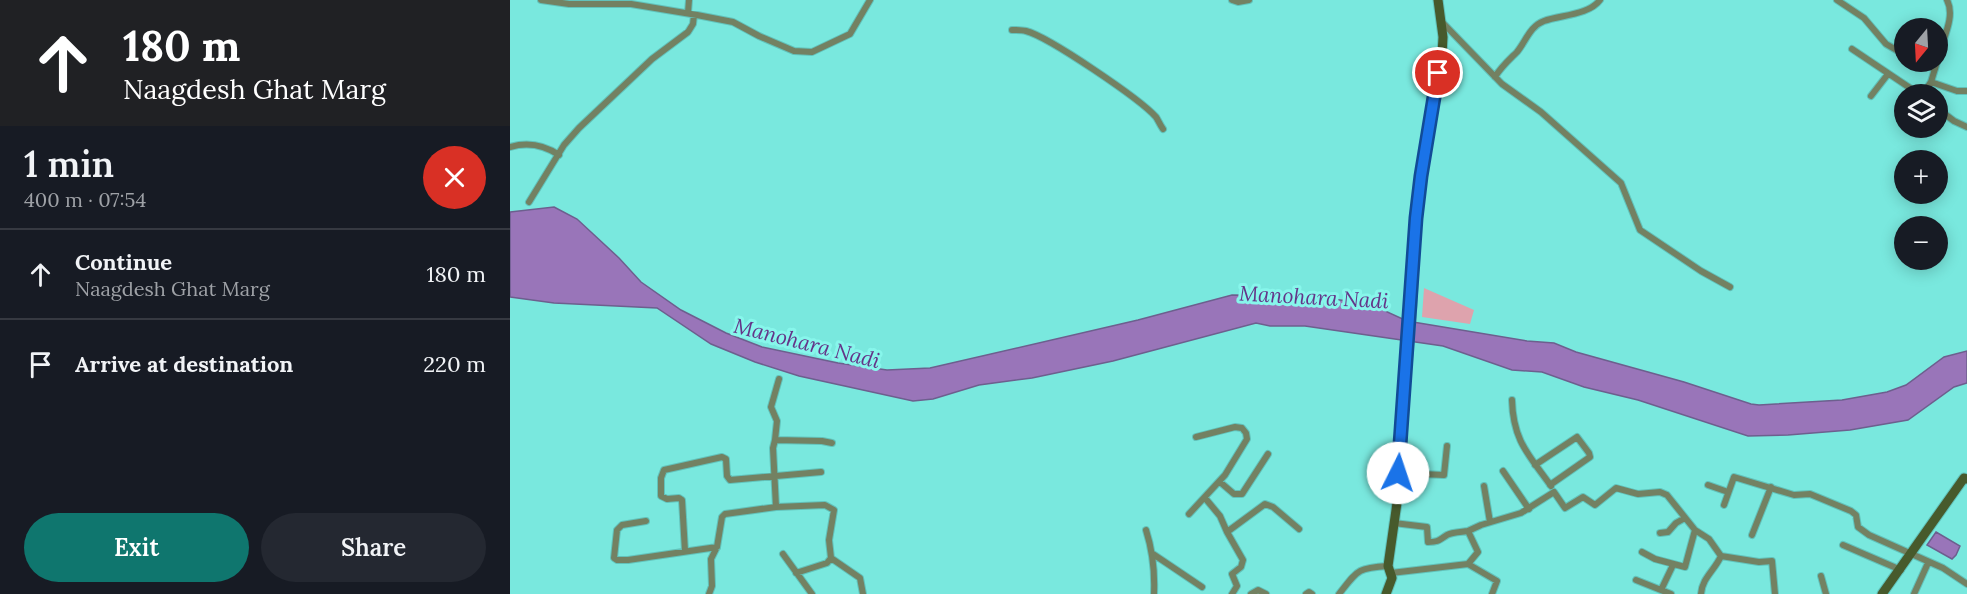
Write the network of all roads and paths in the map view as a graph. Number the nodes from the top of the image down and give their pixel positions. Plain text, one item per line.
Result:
1 (541, 0) edge
2 (689, 0) edge
3 (870, 0) edge
4 (1232, 0) edge
5 (1249, 0) edge
6 (1438, 0) edge
7 (1600, 0) edge
8 (1837, 0) edge
9 (1947, 0) edge
10 (691, 14) junction
11 (1440, 21) junction
12 (1948, 24) edge
13 (1012, 30) dead end
14 (1852, 49) dead end
15 (1894, 49) edge
16 (1934, 72) edge
17 (1888, 74) junction
18 (1495, 76) junction
19 (1931, 82) joint
20 (1904, 84) edge
21 (1967, 91) edge
22 (1870, 96) dead end
23 (1948, 116) edge
24 (1967, 127) edge
25 (1163, 129) dead end
26 (510, 147) edge
27 (559, 155) junction
28 (529, 202) dead end
29 (1730, 287) dead end
30 (779, 379) dead end
31 (1512, 400) dead end
32 (1196, 437) dead end
33 (775, 440) junction
34 (832, 443) dead end
35 (1447, 446) dead end
36 (1268, 454) dead end
37 (1536, 465) junction
38 (1503, 471) dead end
39 (821, 472) dead end
40 (1398, 473) junction
41 (775, 476) junction
42 (1966, 476) edge
43 (1220, 482) junction
44 (1550, 485) junction
45 (1708, 485) dead end
46 (1484, 486) dead end
47 (1771, 488) junction
48 (1554, 492) junction
49 (1728, 492) junction
50 (1205, 498) junction
51 (1724, 505) dead end
52 (776, 507) junction
53 (1529, 509) junction
54 (1190, 514) dead end
55 (1685, 518) junction
56 (646, 521) dead end
57 (1490, 522) junction
58 (1394, 524) junction
59 (1299, 529) dead end
60 (1146, 530) dead end
61 (1695, 530) junction
62 (1468, 531) junction
63 (1227, 532) junction
64 (1660, 533) dead end
65 (1752, 535) dead end
66 (1842, 545) dead end
67 (717, 547) junction
68 (685, 552) junction
69 (1642, 552) dead end
70 (783, 554) dead end
71 (1153, 554) junction
72 (1911, 554) junction
73 (1721, 556) junction
74 (831, 558) junction
75 (1928, 563) junction
76 (1468, 564) junction
77 (1673, 565) junction
78 (1390, 569) junction
79 (1901, 570) junction
80 (796, 573) junction
81 (1821, 576) dead end
82 (1636, 579) dead end
83 (1967, 584) edge
84 (1202, 587) dead end
85 (1661, 590) junction
86 (709, 594) edge
87 (812, 594) edge
88 (863, 594) edge
89 (1154, 594) edge
90 (1232, 594) edge
91 (1251, 594) edge
92 (1266, 594) edge
93 (1306, 594) edge
94 (1312, 594) edge
95 (1340, 594) edge
96 (1386, 594) edge
97 (1492, 594) edge
98 (1671, 594) edge
99 (1701, 594) edge
100 (1775, 594) edge
101 (1826, 594) edge
102 (1882, 594) edge
103 (1914, 594) edge

1 - 10 street
2 - 10 street
3 - 10 street
4 - 5 street
6 - 11 street
7 - 18 street
8 - 15 street
9 - 12 street
10 - 27 street
11 - 18 street
11 - 40 street
13 - 25 street
14 - 17 street
16 - 19 street
17 - 20 street
17 - 22 street
18 - 29 street
19 - 21 street
23 - 24 street
26 - 27 street
27 - 28 street
30 - 33 street
31 - 37 street
32 - 43 street
33 - 34 street
33 - 41 street
35 - 40 street
36 - 43 street
37 - 44 street
37 - 44 street
38 - 53 street
39 - 41 street
40 - 58 street
41 - 52 street
41 - 68 street
42 - 72 street
43 - 50 street
44 - 48 street
45 - 49 street
46 - 57 street
47 - 49 street
47 - 65 street
47 - 72 street
48 - 53 street
48 - 55 street
49 - 51 street
50 - 54 street
50 - 63 street
52 - 67 street
52 - 74 street
53 - 57 street
55 - 61 street
55 - 64 street
56 - 68 street
57 - 62 street
58 - 62 street
58 - 78 street
59 - 63 street
60 - 71 street
61 - 73 street
61 - 77 street
62 - 76 street
63 - 90 street
66 - 79 street
67 - 68 street
67 - 86 street
69 - 77 street
70 - 80 street
71 - 84 street
71 - 89 street
72 - 75 street
72 - 79 street
73 - 99 street
73 - 100 street
74 - 80 street
74 - 88 street
75 - 83 street
75 - 103 street
76 - 78 street
76 - 97 street
77 - 85 street
78 - 95 street
78 - 96 street
79 - 102 street
80 - 87 street
81 - 101 street
82 - 85 street
85 - 98 street
91 - 92 street
93 - 94 street

